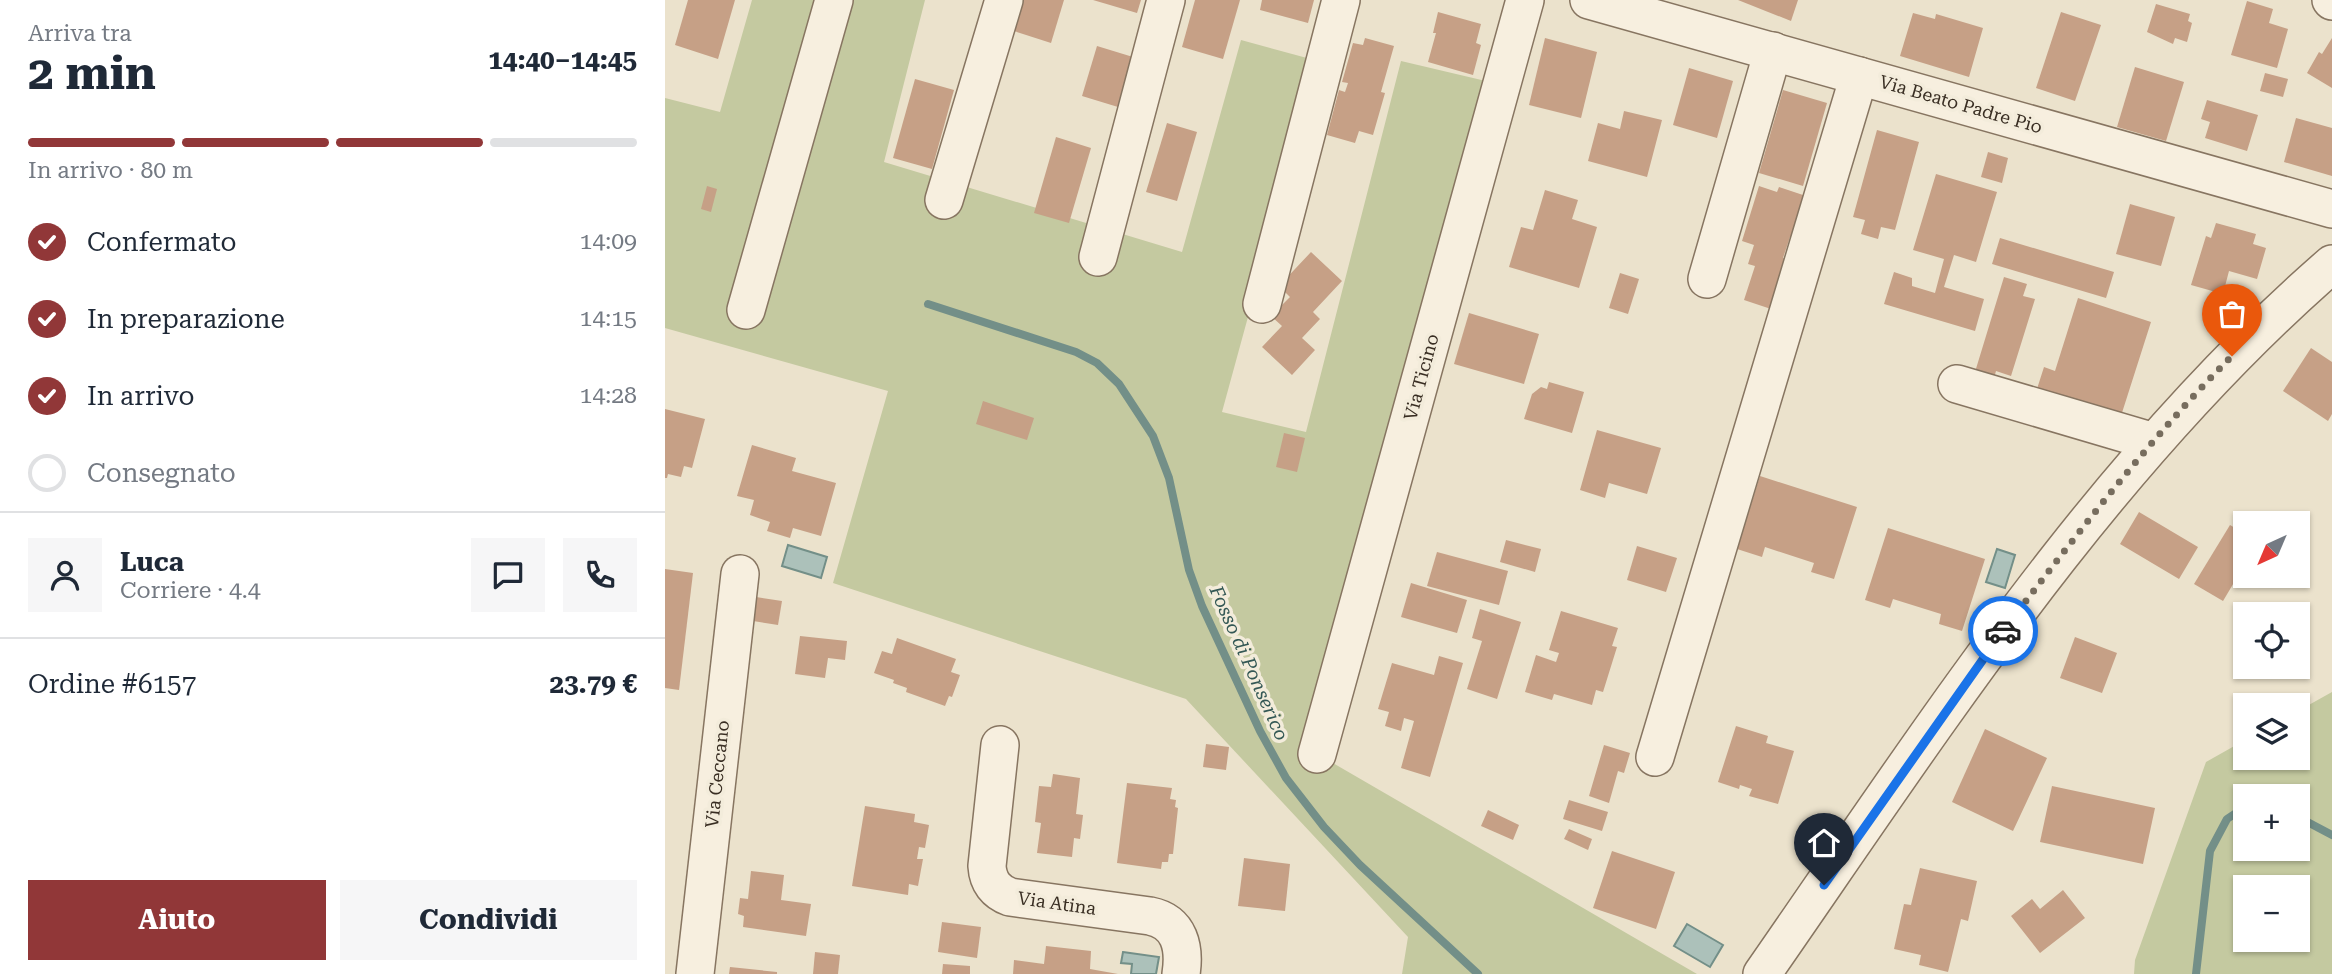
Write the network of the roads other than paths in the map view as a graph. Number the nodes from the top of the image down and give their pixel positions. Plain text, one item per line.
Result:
1 (834, 0) edge
2 (1004, 0) edge
3 (1165, 0) edge
4 (1341, 0) edge
5 (1525, 0) edge
6 (1589, 0) edge
7 (1773, 51) junction
8 (1860, 76) junction
9 (944, 200) dead end
10 (2332, 209) edge
11 (1098, 257) dead end
12 (2332, 264) edge
13 (1707, 279) dead end
14 (1262, 304) dead end
15 (746, 310) dead end
16 (1957, 384) dead end
17 (2154, 442) junction
18 (740, 574) dead end
19 (1000, 745) dead end
20 (1317, 754) dead end
21 (1655, 757) dead end
22 (695, 974) edge
23 (1181, 974) edge
24 (1762, 974) edge

1 - 15 street
2 - 9 street
3 - 11 street
4 - 14 street
5 - 20 street, Via Ticino
6 - 7 street, Via Beato Padre Pio
7 - 8 street, Via Beato Padre Pio
7 - 13 street
8 - 10 street, Via Beato Padre Pio
8 - 21 street
12 - 17 street
16 - 17 street
17 - 24 street
18 - 22 street, Via Ceccano
19 - 23 street, Via Atina

